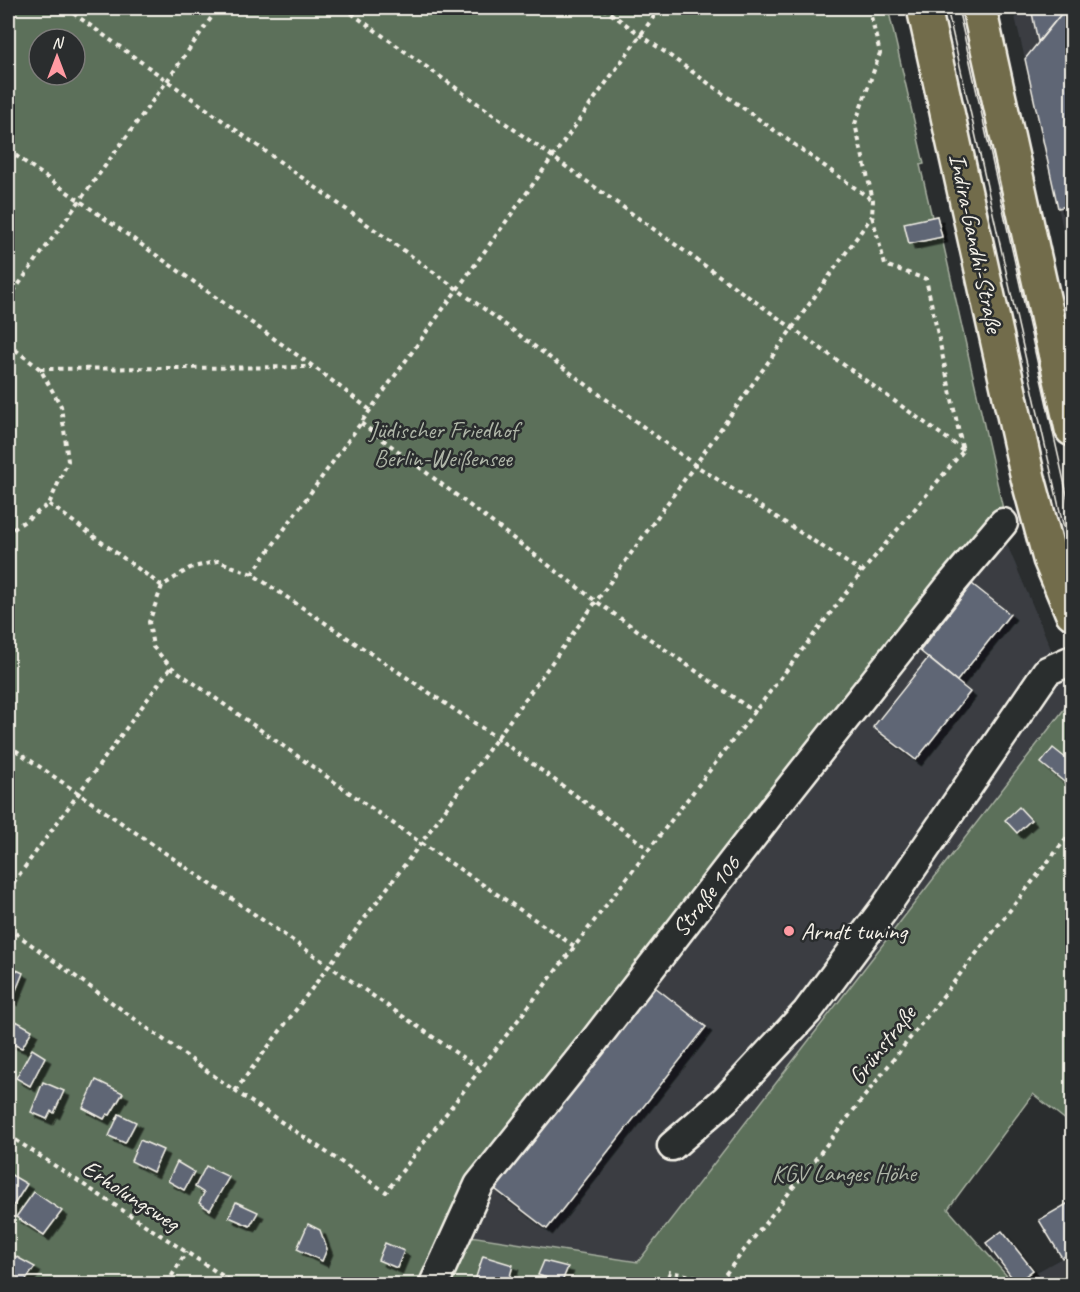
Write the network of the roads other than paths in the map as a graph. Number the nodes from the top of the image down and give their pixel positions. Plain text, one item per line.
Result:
1 (924, 8) edge
2 (979, 8) edge
3 (1072, 429) edge
4 (1003, 523) dead end
5 (1072, 612) edge
6 (1072, 660) edge
7 (672, 1146) dead end
8 (434, 1284) edge

1 - 5 main road, Indira-Gandhi-Straße
2 - 3 main road
4 - 8 lane, Straße 106
6 - 7 lane

